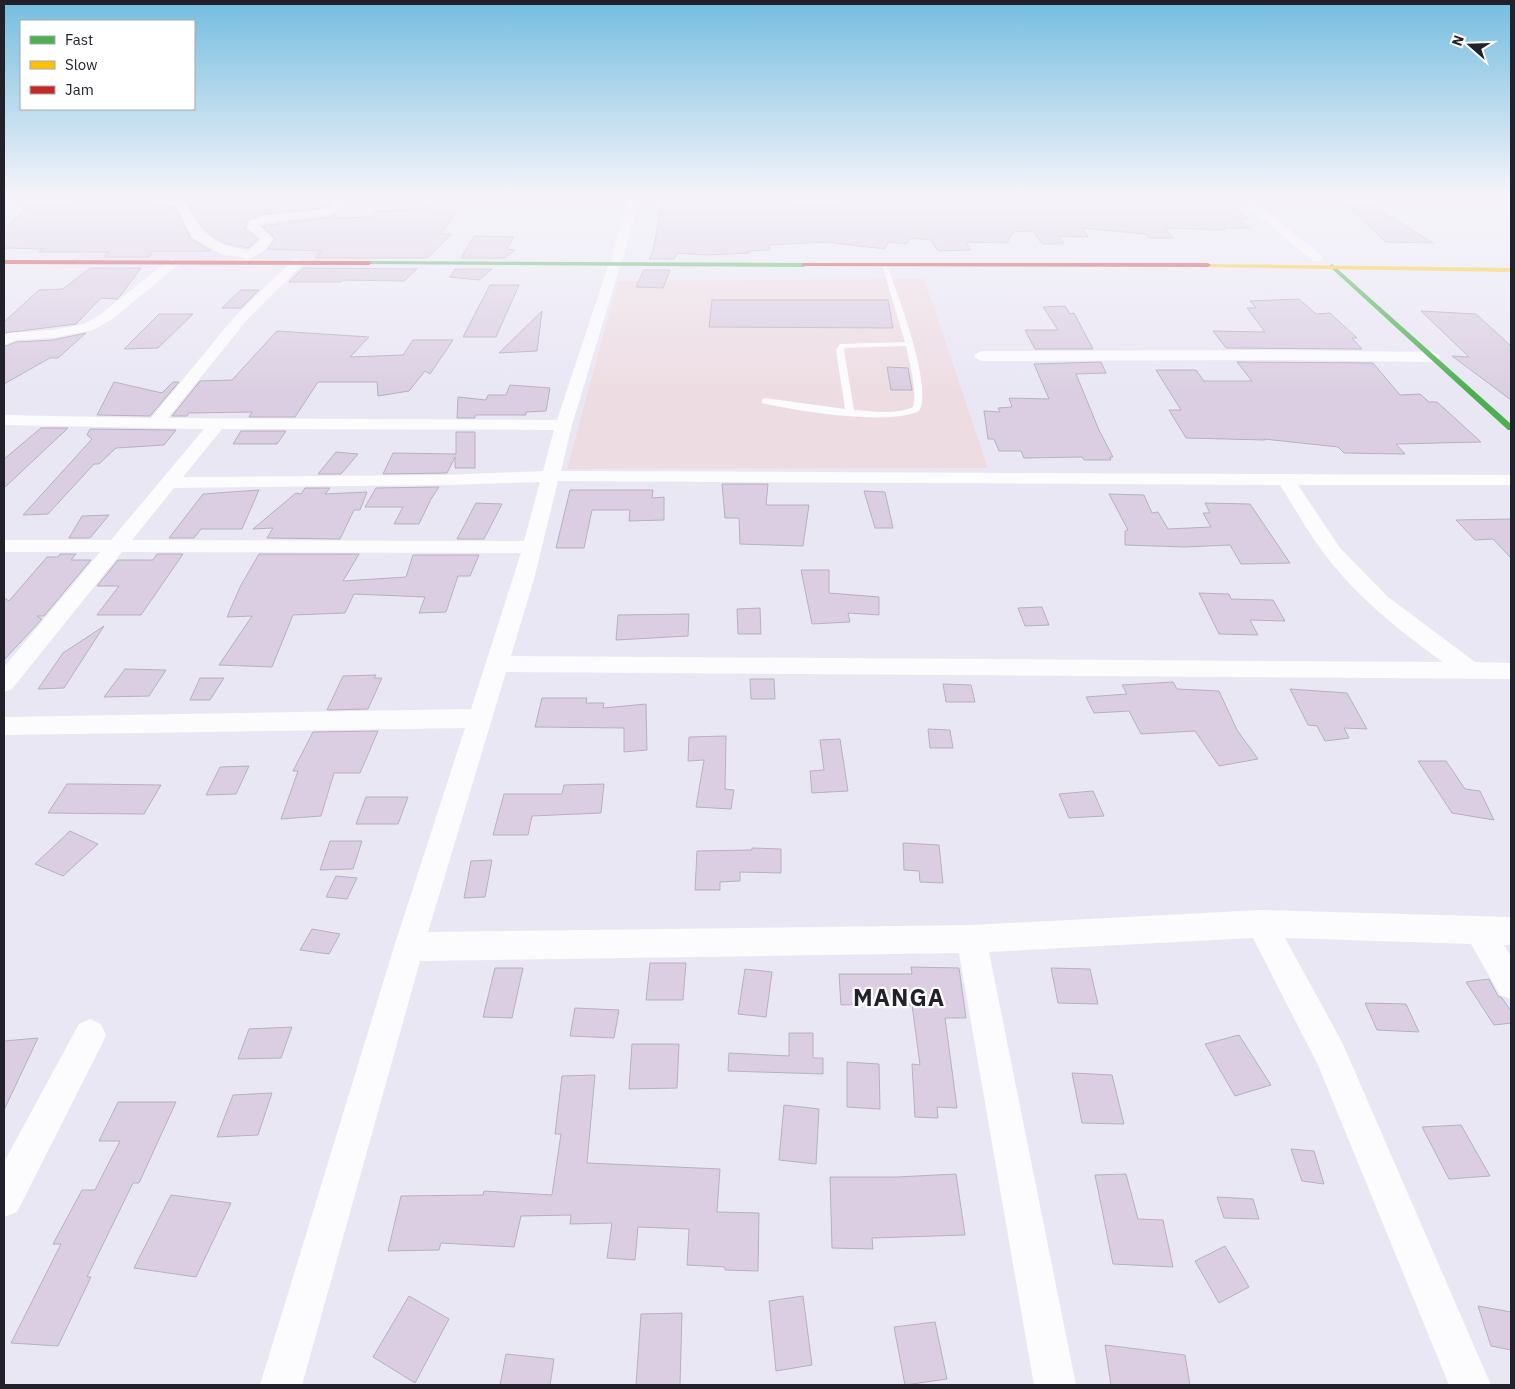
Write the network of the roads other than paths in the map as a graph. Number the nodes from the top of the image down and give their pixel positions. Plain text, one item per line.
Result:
1 (4, 262) edge
2 (423, 262) edge
3 (616, 262) edge
4 (698, 262) edge
5 (880, 262) edge
6 (906, 262) junction
7 (1012, 262) joint
8 (173, 263) junction
9 (297, 263) junction
10 (884, 266) junction
11 (1332, 266) junction
12 (1511, 270) edge
13 (4, 341) edge
14 (909, 344) junction
15 (982, 356) dead end
16 (1432, 358) junction
17 (765, 401) dead end
18 (850, 412) junction
19 (4, 420) edge
20 (156, 422) junction
21 (216, 424) junction
22 (564, 425) junction
23 (1511, 428) edge
24 (550, 476) junction
25 (1285, 479) junction
26 (1511, 480) edge
27 (168, 483) junction
28 (4, 546) edge
29 (116, 547) junction
30 (532, 547) junction
31 (497, 664) junction
32 (1471, 671) junction
33 (1511, 672) edge
34 (4, 683) edge
35 (479, 718) junction
36 (4, 726) edge
37 (1261, 924) junction
38 (1511, 931) edge
39 (1480, 932) junction
40 (971, 939) junction
41 (409, 947) junction
42 (1511, 984) edge
43 (90, 1035) dead end
44 (4, 1199) edge
45 (281, 1385) edge
46 (1055, 1385) edge
47 (1470, 1385) edge

1 - 8 main road
2 - 9 main road
3 - 22 street
4 - 10 main road
5 - 6 main road
6 - 7 main road
6 - 10 main road
7 - 11 main road
8 - 9 main road
8 - 13 street
9 - 20 street
10 - 14 lane
11 - 12 main road
11 - 16 main road
14 - 18 lane
14 - 18 lane
15 - 16 street
16 - 23 main road
17 - 18 lane
19 - 20 street
20 - 21 street
21 - 22 street
21 - 27 street
22 - 24 street
24 - 25 street
24 - 27 street
24 - 30 street
25 - 26 street
25 - 32 street
27 - 29 street
28 - 29 street
29 - 30 street
29 - 34 street
30 - 31 street
31 - 32 street
31 - 35 street
32 - 33 street
35 - 36 street
35 - 41 street
37 - 39 street
37 - 40 street
37 - 47 street
38 - 39 street
39 - 42 street
40 - 41 street
40 - 46 street
41 - 45 street
43 - 44 street

